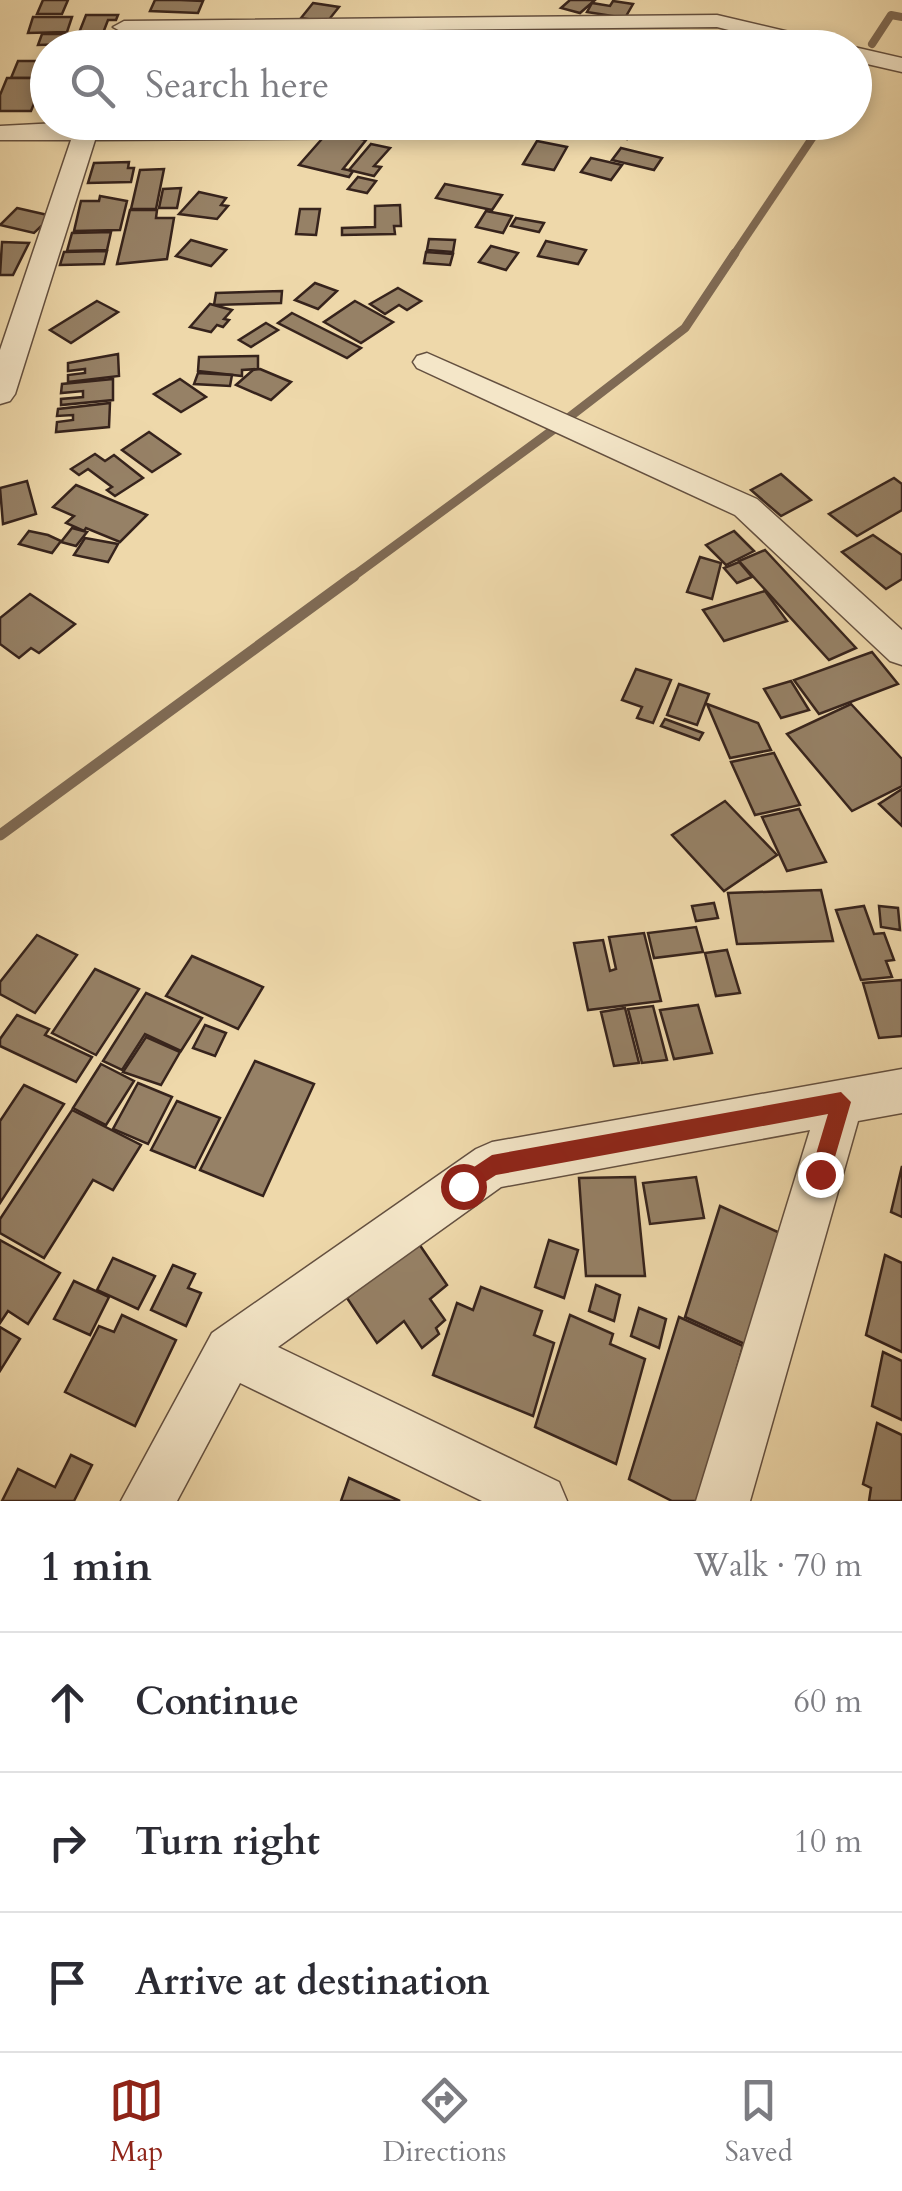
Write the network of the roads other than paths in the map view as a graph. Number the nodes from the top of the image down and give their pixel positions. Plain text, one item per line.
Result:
1 (134, 0) edge
2 (123, 30) edge
3 (400, 30) edge
4 (753, 30) edge
5 (872, 58) edge
6 (902, 65) edge
7 (30, 131) edge
8 (0, 133) edge
9 (83, 140) edge
10 (426, 362) dead end
11 (0, 394) edge
12 (902, 651) edge
13 (902, 1091) edge
14 (841, 1102) junction
15 (230, 1351) junction
16 (148, 1501) edge
17 (540, 1501) edge
18 (723, 1501) edge

1 - 2 street
3 - 4 street
5 - 6 street
7 - 8 street
9 - 11 street
10 - 12 street
13 - 14 street
14 - 15 street
14 - 18 street
15 - 16 street
15 - 17 street

